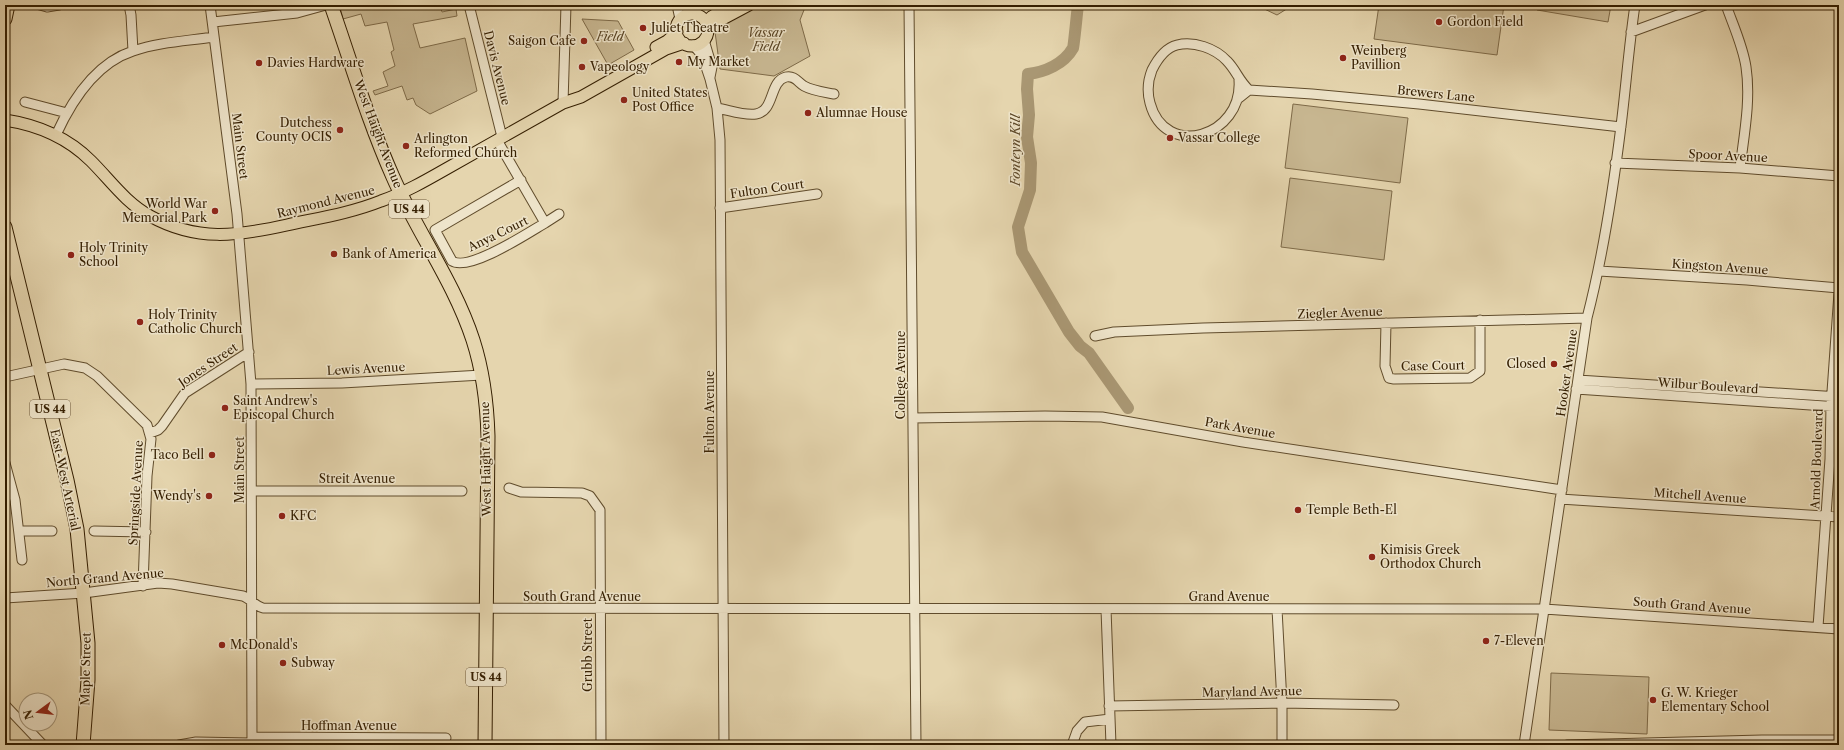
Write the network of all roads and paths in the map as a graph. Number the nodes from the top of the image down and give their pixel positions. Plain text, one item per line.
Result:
1 (8, 5) edge
2 (40, 5) edge
3 (59, 5) edge
4 (128, 5) edge
5 (210, 5) edge
6 (326, 5) edge
7 (331, 5) edge
8 (469, 5) edge
9 (566, 5) edge
10 (677, 5) edge
11 (731, 5) edge
12 (749, 5) edge
13 (909, 5) edge
14 (1635, 5) edge
15 (1705, 5) edge
16 (1726, 5) edge
17 (688, 9) edge
18 (5, 19) edge
19 (680, 19) junction
20 (704, 19) junction
21 (212, 22) junction
22 (677, 32) junction
23 (1631, 32) junction
24 (706, 35) junction
25 (214, 37) junction
26 (689, 44) junction
27 (133, 51) junction
28 (710, 79) junction
29 (1239, 80) junction
30 (1249, 90) junction
31 (834, 94) dead end
32 (1239, 98) junction
33 (25, 102) dead end
34 (563, 103) junction
35 (717, 108) junction
36 (67, 113) junction
37 (5, 120) edge
38 (1621, 127) junction
39 (56, 135) junction
40 (500, 139) junction
41 (1616, 163) junction
42 (1740, 168) junction
43 (1839, 176) edge
44 (521, 180) junction
45 (401, 193) junction
46 (817, 194) dead end
47 (720, 208) junction
48 (559, 214) dead end
49 (545, 223) junction
50 (5, 227) edge
51 (239, 234) junction
52 (1599, 271) junction
53 (1839, 288) edge
54 (1839, 292) edge
55 (1587, 318) junction
56 (1480, 320) junction
57 (1386, 323) junction
58 (1095, 336) dead end
59 (248, 352) junction
60 (40, 370) junction
61 (482, 375) junction
62 (5, 378) edge
63 (251, 384) junction
64 (1577, 384) junction
65 (1835, 397) edge
66 (1835, 406) edge
67 (913, 418) junction
68 (150, 433) junction
69 (5, 463) edge
70 (509, 488) dead end
71 (252, 491) junction
72 (462, 491) dead end
73 (1561, 494) junction
74 (1826, 516) junction
75 (1839, 517) edge
76 (19, 531) junction
77 (52, 531) dead end
78 (94, 531) dead end
79 (146, 532) junction
80 (22, 560) dead end
81 (143, 586) junction
82 (84, 593) junction
83 (5, 598) edge
84 (253, 602) junction
85 (723, 608) junction
86 (486, 609) junction
87 (600, 609) junction
88 (914, 609) junction
89 (1106, 609) junction
90 (1277, 609) junction
91 (1544, 609) junction
92 (1818, 627) junction
93 (1839, 629) edge
94 (1282, 703) junction
95 (5, 705) edge
96 (1394, 705) dead end
97 (1109, 706) junction
98 (1110, 719) junction
99 (446, 738) dead end
100 (1839, 740) edge
101 (252, 742) edge
102 (43, 745) edge
103 (83, 745) edge
104 (179, 745) edge
105 (485, 745) edge
106 (601, 745) edge
107 (724, 745) edge
108 (916, 745) edge
109 (1072, 745) edge
110 (1111, 745) edge
111 (1282, 745) edge
112 (1524, 745) edge
113 (1567, 745) edge

1 - 18 highway
2 - 3 street
4 - 27 street
5 - 21 street, Main Street
6 - 21 street
7 - 45 highway, West Haight Avenue / US 44
8 - 40 street, Davis Avenue
9 - 34 street
10 - 19 street
11 - 20 main road
12 - 24 main road
13 - 67 street, College Avenue
14 - 23 street, Hooker Avenue
15 - 23 street
16 - 42 street
17 - 19 main road
17 - 20 main road
19 - 22 main road
20 - 24 main road
21 - 25 street, Main Street
22 - 26 main road
22 - 34 main road, Raymond Avenue
23 - 38 street, Hooker Avenue
24 - 26 main road
24 - 28 street, Fulton Avenue
25 - 27 street
25 - 51 street, Main Street
26 - 28 street, Fulton Avenue
26 - 34 main road, Raymond Avenue
27 - 36 street
28 - 35 street, Fulton Avenue
29 - 30 street
29 - 32 street
29 - 32 street
30 - 32 street
30 - 38 street, Brewers Lane
31 - 35 street
33 - 36 street
34 - 40 main road, Raymond Avenue
35 - 47 street, Fulton Avenue
36 - 39 street
37 - 39 main road, Raymond Avenue
38 - 41 street, Hooker Avenue
39 - 51 main road, Raymond Avenue
40 - 44 street, Davis Avenue
40 - 45 main road, Raymond Avenue
41 - 42 street, Spoor Avenue
41 - 52 street, Hooker Avenue
42 - 43 street, Spoor Avenue
44 - 49 street, Davis Avenue
44 - 49 street, Anya Court
45 - 51 main road, Raymond Avenue
45 - 61 highway, West Haight Avenue / US 44
46 - 47 street, Fulton Court
47 - 85 street, Fulton Avenue
48 - 49 street, Anya Court
50 - 60 highway, East-West Arterial / US 44
51 - 59 street, Main Street
52 - 53 street, Kingston Avenue
52 - 55 street, Hooker Avenue
54 - 65 street, Arnold Boulevard
55 - 56 street, Ziegler Avenue
55 - 64 street, Hooker Avenue
56 - 57 street, Ziegler Avenue
56 - 57 street, Case Court
57 - 58 street, Ziegler Avenue
59 - 63 street, Main Street
59 - 68 street, Jones Street
60 - 62 street, Springside Avenue
60 - 68 street, Springside Avenue
60 - 82 highway, East-West Arterial / US 44
61 - 63 street, Lewis Avenue
61 - 86 highway, West Haight Avenue / US 44
63 - 71 street, Main Street
64 - 65 street, Wilbur Boulevard
64 - 66 street, Wilbur Boulevard
64 - 73 street, Hooker Avenue
65 - 66 street, Arnold Boulevard
66 - 74 street, Arnold Boulevard
67 - 73 street, Park Avenue
67 - 88 street, College Avenue
68 - 79 street, Springside Avenue
69 - 76 street
70 - 87 street, Grubb Street
71 - 72 street, Streit Avenue
71 - 84 street, Main Street
73 - 74 street, Mitchell Avenue
73 - 91 street, Hooker Avenue
74 - 75 street, Mitchell Avenue
74 - 92 street, Arnold Boulevard
76 - 77 street
76 - 80 street
78 - 79 street
79 - 81 street, Springside Avenue
81 - 82 street, North Grand Avenue
81 - 84 street, North Grand Avenue
82 - 83 street, North Grand Avenue
82 - 103 highway, Maple Street / US 44
84 - 86 street, South Grand Avenue
84 - 101 street, Main Street
85 - 87 street, South Grand Avenue
85 - 88 street, South Grand Avenue
85 - 107 street, Fulton Avenue
86 - 87 street, South Grand Avenue
86 - 105 highway, US 44
87 - 106 street, Grubb Street
88 - 89 street, Grand Avenue
88 - 108 street, College Avenue
89 - 90 street, Grand Avenue
89 - 97 street
90 - 91 street, Grand Avenue
90 - 94 street
91 - 92 street, South Grand Avenue
91 - 112 street, Hooker Avenue
92 - 93 street, South Grand Avenue
94 - 96 street, Maryland Avenue
94 - 97 street, Maryland Avenue
94 - 111 street
95 - 102 street
97 - 98 street
98 - 109 street
98 - 110 street
99 - 101 street, Hoffman Avenue
100 - 113 street
101 - 104 street, Hoffman Avenue

